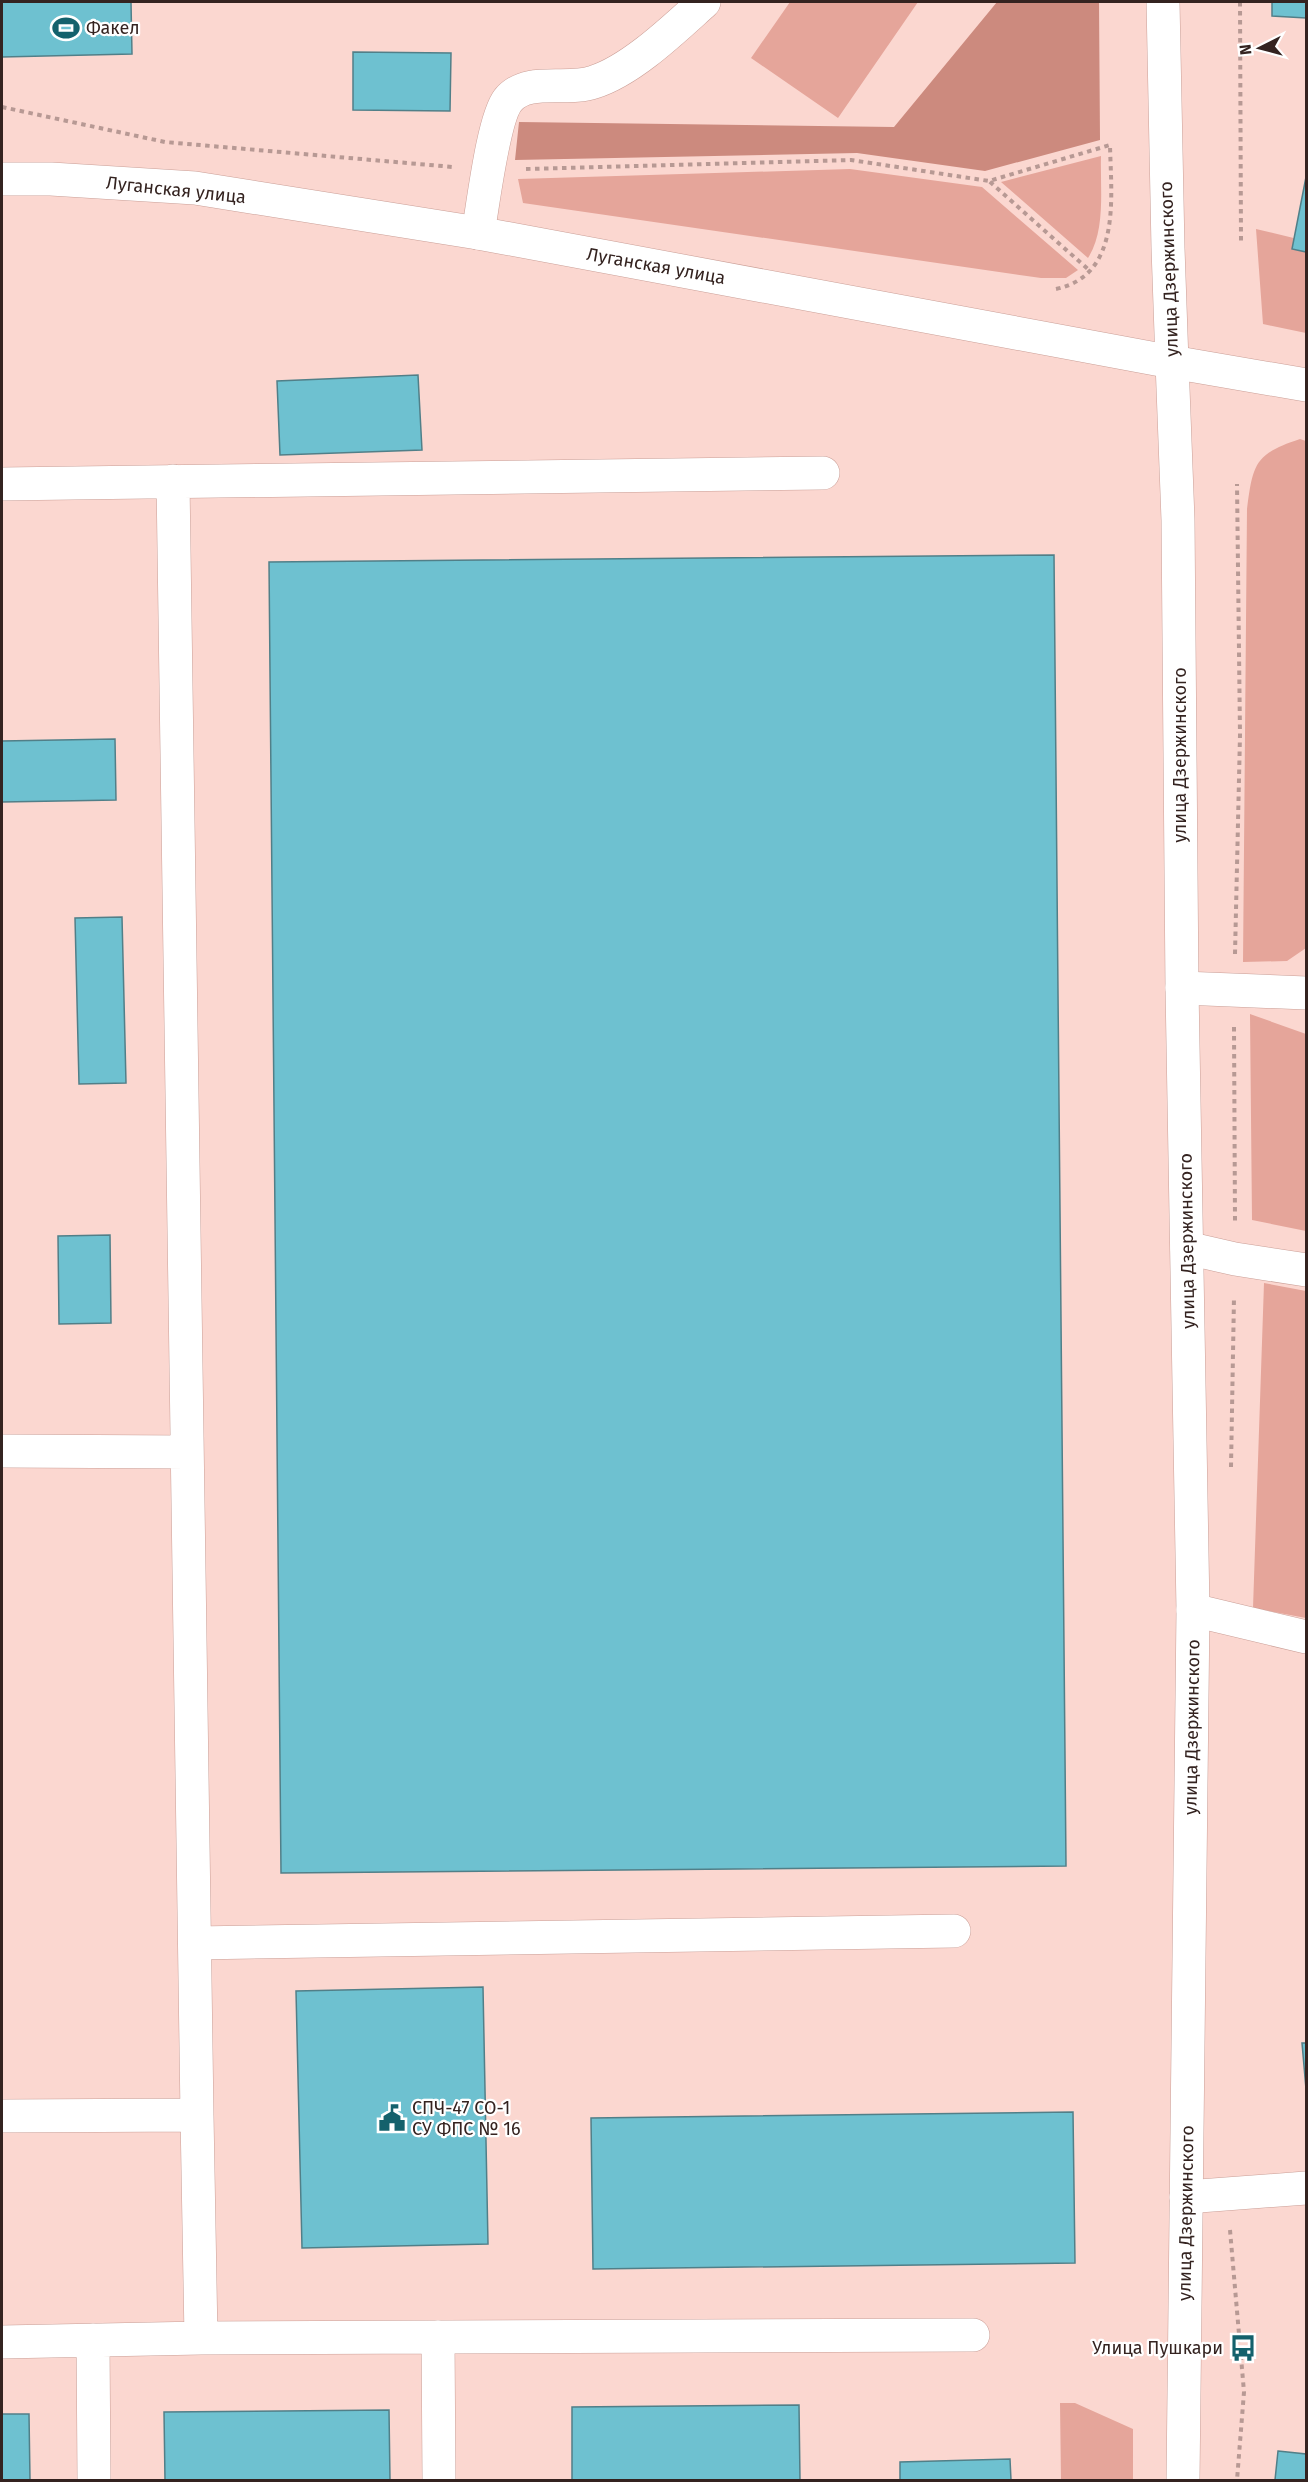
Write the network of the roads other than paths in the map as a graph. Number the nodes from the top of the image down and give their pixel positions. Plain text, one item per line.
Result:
1 (704, 2) edge
2 (1164, 2) edge
3 (2, 179) edge
4 (478, 233) junction
5 (1172, 362) junction
6 (1306, 386) edge
7 (823, 473) dead end
8 (172, 482) junction
9 (2, 484) edge
10 (1182, 988) junction
11 (1306, 993) edge
12 (1187, 1248) junction
13 (1306, 1270) edge
14 (2, 1451) edge
15 (188, 1452) junction
16 (1193, 1610) junction
17 (1306, 1637) edge
18 (954, 1931) dead end
19 (195, 1943) junction
20 (197, 2115) junction
21 (2, 2116) edge
22 (1306, 2188) edge
23 (1186, 2197) junction
24 (973, 2335) dead end
25 (438, 2337) junction
26 (201, 2338) junction
27 (93, 2340) junction
28 (2, 2342) edge
29 (94, 2481) edge
30 (439, 2481) edge
31 (1184, 2481) edge

1 - 4 main road
2 - 5 main road, улица Дзержинского
3 - 4 main road, Луганская улица
4 - 5 main road, Луганская улица
5 - 6 main road, Луганская улица
5 - 10 main road, улица Дзержинского
7 - 8 main road
8 - 9 main road
8 - 15 main road
10 - 11 main road
10 - 12 main road, улица Дзержинского
12 - 13 main road
12 - 16 main road, улица Дзержинского
14 - 15 main road
15 - 19 main road
16 - 17 main road
16 - 23 main road, улица Дзержинского
18 - 19 main road
19 - 20 main road
20 - 21 main road
20 - 26 main road
22 - 23 main road
23 - 31 main road, улица Дзержинского
24 - 25 main road
25 - 26 main road
25 - 30 main road
26 - 27 main road
27 - 28 main road
27 - 29 main road

